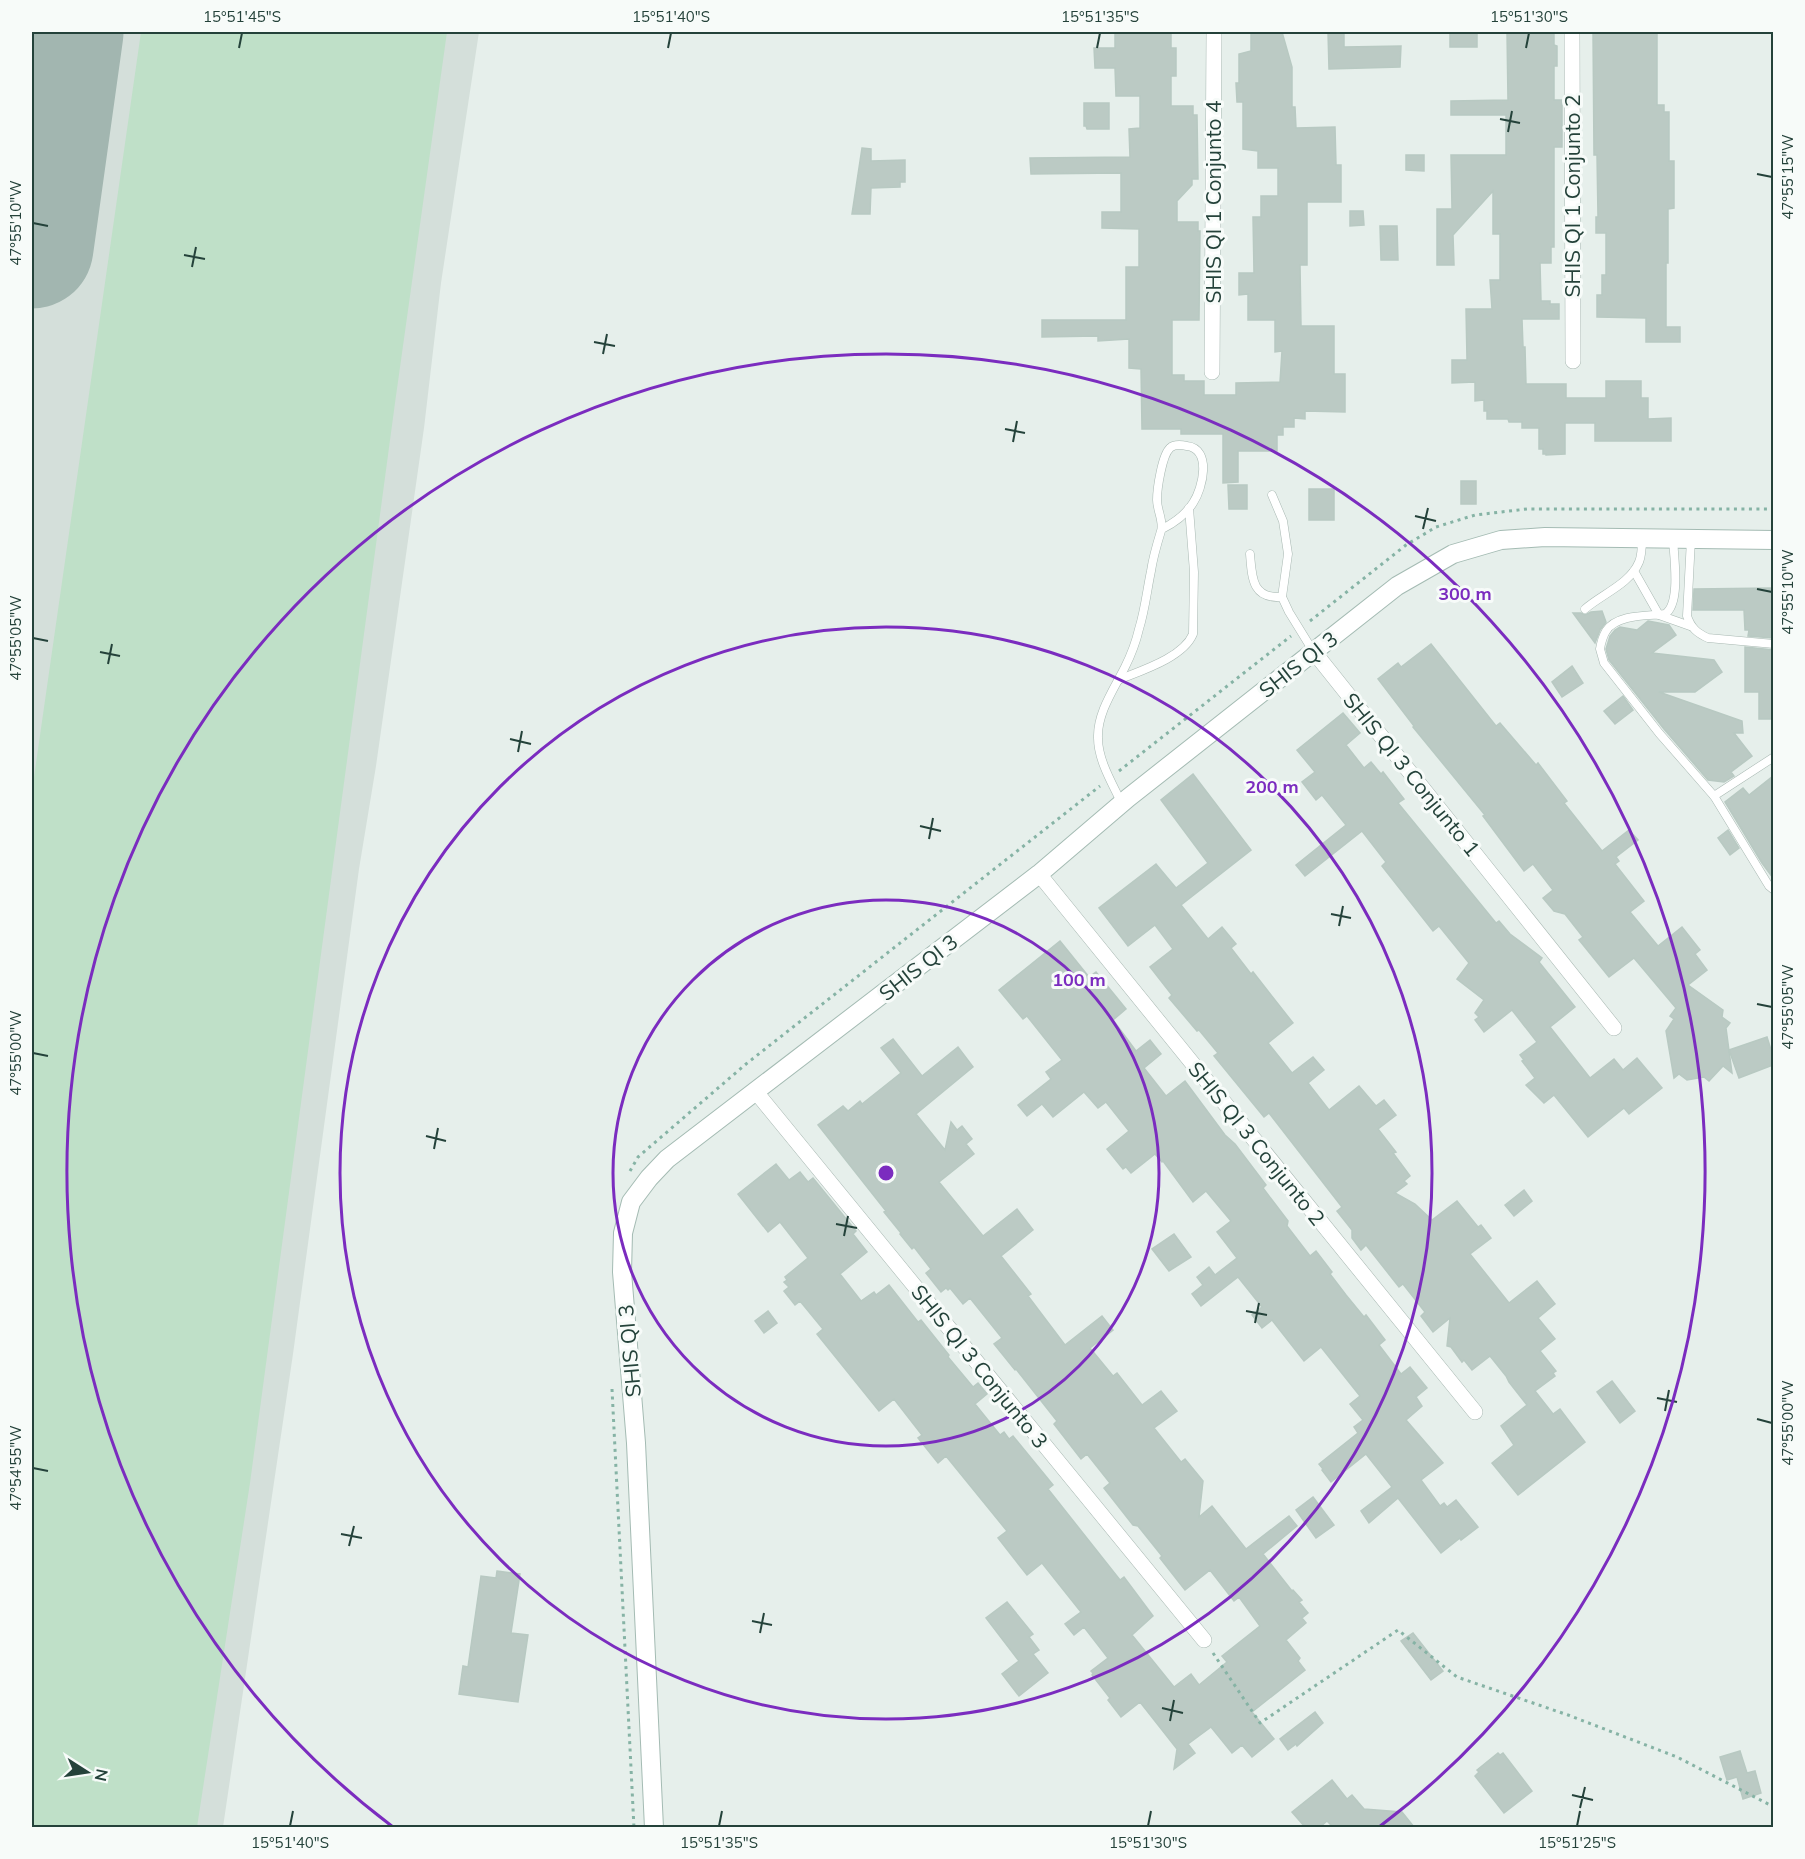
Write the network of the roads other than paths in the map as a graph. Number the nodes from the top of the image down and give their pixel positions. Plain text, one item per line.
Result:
1 (1214, 32) edge
2 (1572, 32) edge
3 (1573, 360) dead end
4 (1212, 372) dead end
5 (1272, 495) dead end
6 (1190, 508) junction
7 (1162, 529) junction
8 (1642, 538) junction
9 (1682, 539) junction
10 (1773, 540) edge
11 (1250, 554) dead end
12 (1634, 571) junction
13 (1282, 597) junction
14 (1585, 609) dead end
15 (1659, 615) junction
16 (1690, 626) junction
17 (1773, 644) edge
18 (1314, 652) junction
19 (1118, 680) junction
20 (1773, 757) edge
21 (1714, 796) junction
22 (1122, 803) junction
23 (1040, 874) junction
24 (1773, 890) edge
25 (1614, 1028) dead end
26 (756, 1092) junction
27 (1475, 1412) dead end
28 (1204, 1640) road end
29 (654, 1827) edge

1 - 4 street, SHIS QI 1 Conjunto 4
2 - 3 street, SHIS QI 1 Conjunto 2
5 - 13 lane
6 - 7 lane
6 - 7 lane
6 - 19 lane
7 - 19 lane
8 - 9 street, SHIS QI 3
8 - 12 lane
8 - 18 street, SHIS QI 3
9 - 10 street, SHIS QI 3
9 - 15 lane
9 - 16 lane
11 - 13 lane
12 - 14 lane
12 - 15 lane
13 - 18 lane, SHIS QI 3 Conjunto 1
15 - 16 lane
15 - 21 lane
16 - 17 lane
18 - 22 street, SHIS QI 3
18 - 25 street, SHIS QI 3 Conjunto 1
19 - 22 lane
20 - 21 lane
21 - 24 lane
22 - 23 street, SHIS QI 3
23 - 26 street, SHIS QI 3
23 - 27 street, SHIS QI 3 Conjunto 2
26 - 28 street, SHIS QI 3 Conjunto 3
26 - 29 street, SHIS QI 3

